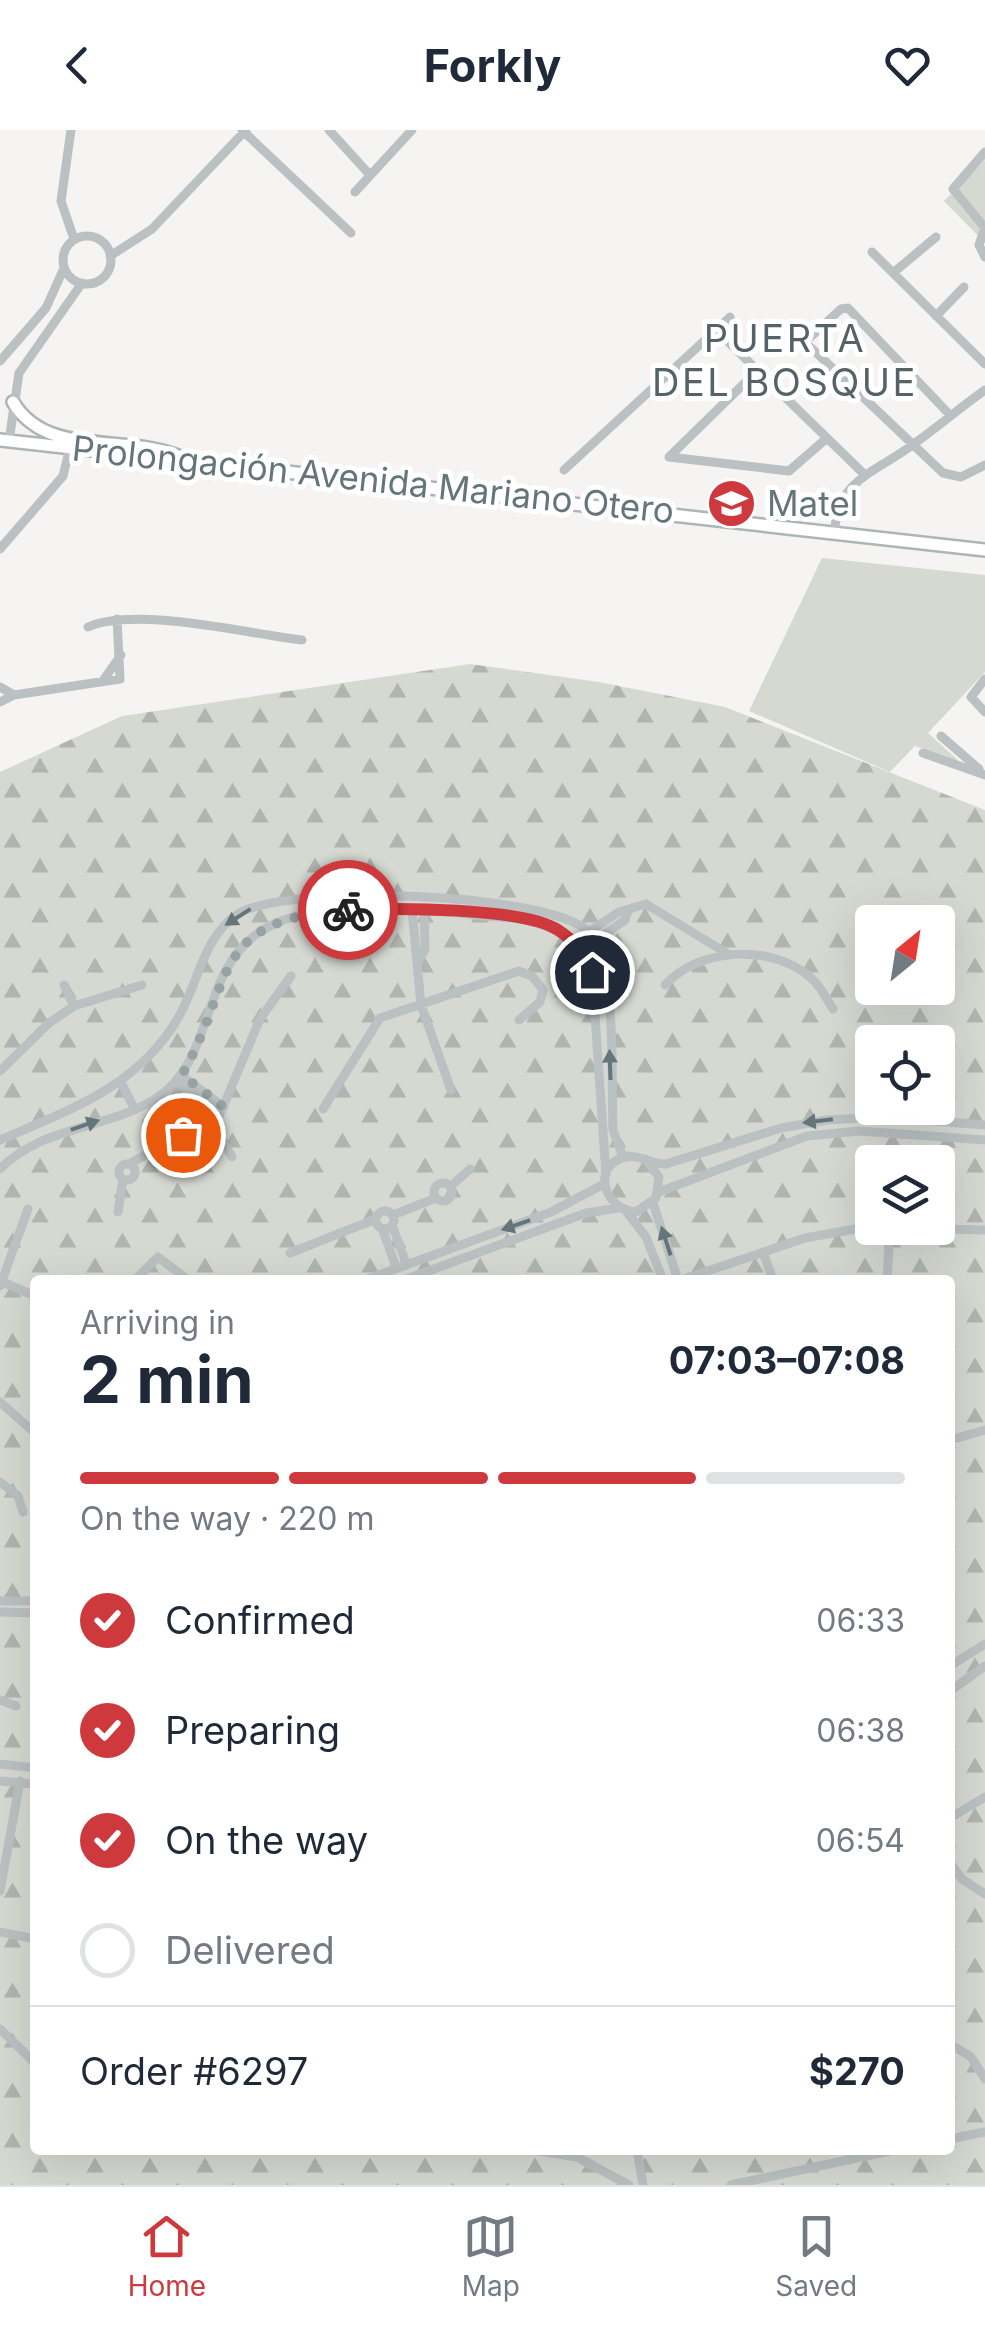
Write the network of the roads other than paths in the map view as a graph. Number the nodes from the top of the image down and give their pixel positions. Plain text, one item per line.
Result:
1 (72, 130) edge
2 (329, 130) edge
3 (392, 130) edge
4 (412, 130) edge
5 (244, 131) edge
6 (402, 140) junction
7 (985, 152) edge
8 (370, 175) junction
9 (355, 192) dead end
10 (985, 228) edge
11 (351, 233) dead end
12 (936, 236) dead end
13 (74, 239) junction
14 (872, 252) dead end
15 (110, 256) junction
16 (985, 257) edge
17 (64, 268) junction
18 (892, 273) junction
19 (82, 283) junction
20 (964, 287) dead end
21 (936, 316) junction
22 (730, 317) dead end
23 (35, 321) junction
24 (716, 330) junction
25 (48, 332) junction
26 (17, 338) junction
27 (32, 350) junction
28 (0, 362) edge
29 (985, 364) edge
30 (757, 370) junction
31 (985, 390) edge
32 (1, 394) edge
33 (13, 398) junction
34 (950, 415) junction
35 (827, 438) junction
36 (4, 440) edge
37 (912, 446) junction
38 (70, 447) junction
39 (191, 462) junction
40 (985, 466) edge
41 (564, 470) dead end
42 (864, 474) junction
43 (835, 532) junction
44 (0, 549) edge
45 (985, 550) edge
46 (118, 619) junction
47 (88, 627) dead end
48 (302, 640) dead end
49 (985, 679) edge
50 (0, 688) edge
51 (14, 695) junction
52 (0, 702) edge
53 (985, 712) edge
54 (940, 736) dead end
55 (922, 754) dead end
56 (985, 774) edge
57 (412, 910) junction
58 (424, 910) junction
59 (593, 936) junction
60 (702, 938) junction
61 (728, 954) junction
62 (703, 960) junction
63 (418, 962) junction
64 (291, 976) dead end
65 (64, 985) dead end
66 (664, 985) dead end
67 (142, 986) dead end
68 (421, 1005) junction
69 (74, 1006) junction
70 (833, 1009) dead end
71 (519, 1020) dead end
72 (0, 1052) edge
73 (10, 1060) junction
74 (0, 1071) edge
75 (179, 1078) junction
76 (122, 1084) junction
77 (450, 1090) dead end
78 (134, 1108) junction
79 (323, 1109) dead end
80 (222, 1110) junction
81 (210, 1120) junction
82 (985, 1126) edge
83 (0, 1140) edge
84 (985, 1140) edge
85 (628, 1156) junction
86 (232, 1157) dead end
87 (645, 1160) junction
88 (0, 1169) edge
89 (470, 1169) dead end
90 (605, 1179) junction
91 (659, 1192) junction
92 (653, 1203) junction
93 (28, 1209) dead end
94 (622, 1210) junction
95 (118, 1212) dead end
96 (386, 1222) junction
97 (855, 1228) edge
98 (955, 1229) edge
99 (985, 1230) edge
100 (889, 1245) edge
101 (763, 1252) junction
102 (290, 1253) dead end
103 (401, 1265) junction
104 (140, 1275) edge
105 (181, 1275) edge
106 (378, 1275) edge
107 (418, 1275) edge
108 (661, 1275) edge
109 (678, 1275) edge
110 (695, 1275) edge
111 (771, 1275) edge
112 (887, 1275) edge
113 (2, 1285) edge
114 (30, 1294) edge
115 (0, 1402) edge
116 (30, 1429) edge
117 (985, 1430) edge
118 (955, 1439) edge
119 (0, 1482) edge
120 (23, 1512) dead end
121 (0, 1601) edge
122 (30, 1601) edge
123 (0, 1612) edge
124 (30, 1613) edge
125 (985, 1644) edge
126 (965, 1657) junction
127 (955, 1663) edge
128 (985, 1666) edge
129 (974, 1673) junction
130 (955, 1686) edge
131 (0, 1700) edge
132 (16, 1706) dead end
133 (0, 1764) edge
134 (30, 1767) edge
135 (0, 1781) edge
136 (20, 1781) junction
137 (30, 1783) edge
138 (985, 1797) edge
139 (955, 1815) edge
140 (955, 1869) edge
141 (0, 1892) edge
142 (985, 1894) edge
143 (0, 1932) edge
144 (30, 1938) edge
145 (0, 2029) edge
146 (955, 2047) edge
147 (30, 2058) edge
148 (985, 2080) edge
149 (985, 2132) edge
150 (955, 2138) edge
151 (564, 2155) edge
152 (581, 2155) edge
153 (637, 2155) edge
154 (871, 2155) edge
155 (577, 2157) junction
156 (630, 2185) edge
157 (643, 2185) edge
158 (731, 2185) edge

1 - 13 street
2 - 8 street
3 - 6 street
4 - 6 street
5 - 11 street
5 - 15 street
6 - 8 street
7 - 10 street
8 - 9 street
10 - 16 street
12 - 18 street
13 - 15 street
13 - 17 street
14 - 18 street
15 - 19 street
17 - 19 street
17 - 23 street
18 - 21 street
19 - 25 street
20 - 21 street
21 - 29 street
22 - 24 street
23 - 25 street
23 - 26 street
24 - 30 street
24 - 41 street
25 - 27 street
26 - 27 street
26 - 28 street
27 - 33 street
30 - 35 street
30 - 35 street
31 - 34 street
32 - 33 street
33 - 36 street
33 - 39 street
34 - 37 street
34 - 37 street
35 - 42 street
36 - 38 street, Prolongación Avenida Mariano Otero
37 - 40 street
37 - 42 street
38 - 39 street, Prolongación Avenida Mariano Otero
38 - 44 street
39 - 43 street, Prolongación Avenida Mariano Otero
42 - 43 street
43 - 45 street, Prolongación Avenida Mariano Otero
46 - 47 street
46 - 48 street
46 - 51 street
49 - 53 street
50 - 51 street
51 - 52 street
54 - 56 street
55 - 56 street
57 - 58 street
57 - 63 street
57 - 75 street
58 - 63 street
58 - 90 street
59 - 60 street
59 -> 76 street
85 -> 59 street
60 - 61 street
60 - 62 street
61 - 62 street
61 - 70 street
62 - 66 street
63 - 68 street
64 - 80 street
65 - 69 street
67 - 69 street
68 - 71 street
68 - 77 street
68 - 79 street
69 - 73 street
72 - 73 street
73 - 74 street
75 - 78 street
75 - 80 street
76 - 78 street
76 - 83 street
88 -> 78 street
80 - 81 street
81 - 86 street
81 - 95 street
82 -> 87 street
84 - 91 street
85 - 87 street
85 - 90 street
87 - 91 street
89 - 96 street
90 - 94 street
90 -> 103 street
91 - 92 street
92 - 94 street
109 -> 92 street
93 - 113 street
94 - 107 street
94 - 108 street
96 - 102 street
96 - 103 street
97 - 101 street
98 - 99 street
100 - 112 street
101 - 110 street
101 - 111 street
103 - 106 street
104 - 105 street
113 - 114 street
115 - 116 street
117 - 118 street
119 - 120 street
121 - 122 street
123 - 124 street
125 - 126 street
126 - 127 street
126 - 129 street
128 - 129 street
129 - 130 street
131 - 132 street
133 - 134 street
135 - 136 street
136 - 137 street
136 - 141 street
138 - 139 street
140 - 142 street
143 - 144 street
145 - 147 street
146 - 148 street
149 - 150 street
151 - 155 street
152 - 155 street
153 - 157 street
154 - 158 street
155 - 156 street

